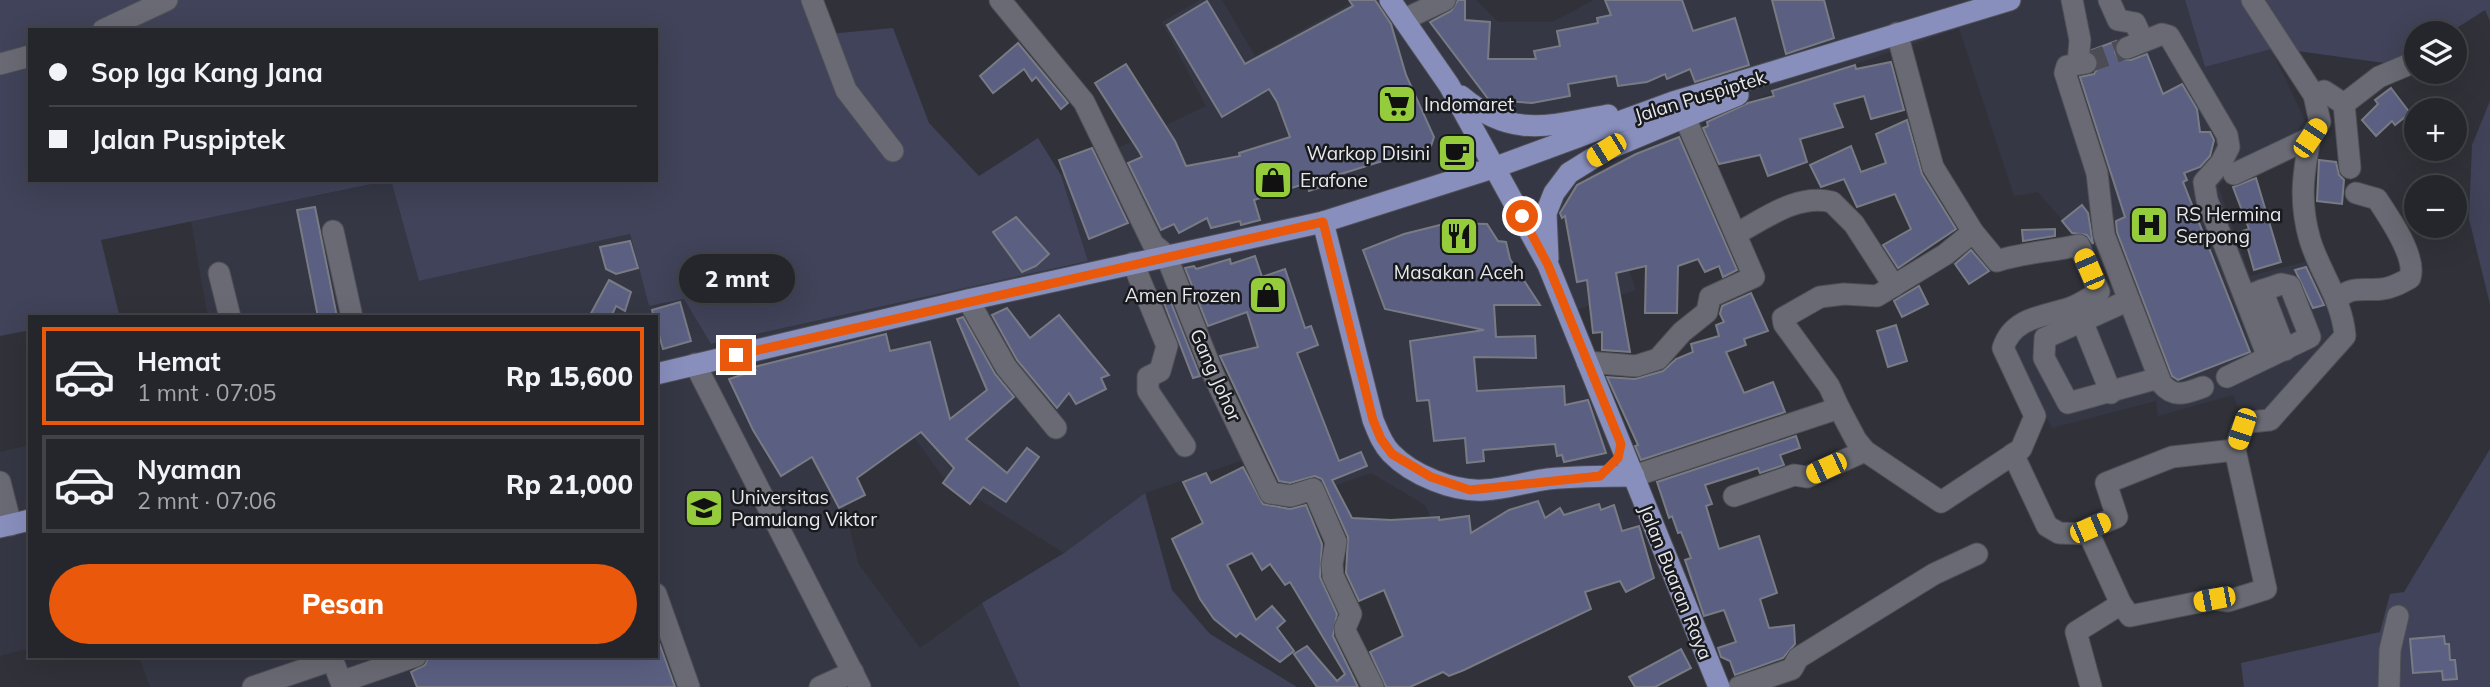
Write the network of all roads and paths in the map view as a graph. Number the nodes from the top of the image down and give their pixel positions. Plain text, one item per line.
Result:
1 (167, 0) edge
2 (812, 0) edge
3 (1000, 0) edge
4 (1390, 0) edge
5 (1445, 0) edge
6 (2010, 0) edge
7 (2072, 0) edge
8 (2109, 0) edge
9 (2252, 0) edge
10 (1976, 5) edge
11 (1405, 19) junction
12 (107, 28) edge
13 (1896, 33) junction
14 (28, 57) edge
15 (0, 64) edge
16 (2404, 66) edge
17 (1449, 85) junction
18 (2314, 95) junction
19 (2344, 104) junction
20 (1679, 110) junction
21 (2310, 138) junction
22 (893, 152) dead end
23 (1496, 167) junction
24 (2350, 168) dead end
25 (2234, 174) dead end
26 (2356, 193) dead end
27 (1323, 222) junction
28 (333, 231) dead end
29 (1973, 232) junction
30 (1736, 234) junction
31 (1166, 256) junction
32 (1133, 262) junction
33 (1548, 265) junction
34 (219, 273) dead end
35 (1894, 286) junction
36 (2262, 290) junction
37 (2338, 299) junction
38 (968, 300) junction
39 (2129, 300) junction
40 (230, 315) edge
41 (352, 315) edge
42 (2082, 321) junction
43 (2284, 351) junction
44 (1587, 362) junction
45 (695, 364) junction
46 (658, 373) edge
47 (2227, 377) dead end
48 (2159, 378) junction
49 (2203, 387) dead end
50 (2112, 393) junction
51 (1839, 408) junction
52 (1056, 428) dead end
53 (1621, 444) junction
54 (1185, 446) dead end
55 (2235, 450) junction
56 (1865, 451) junction
57 (2013, 454) junction
58 (1600, 476) junction
59 (1634, 477) junction
60 (0, 482) edge
61 (1734, 496) dead end
62 (14, 524) edge
63 (2089, 534) junction
64 (1977, 554) dead end
65 (658, 600) edge
66 (2121, 604) junction
67 (2398, 616) dead end
68 (332, 658) edge
69 (410, 658) edge
70 (856, 680) edge
71 (253, 687) edge
72 (689, 687) edge
73 (820, 687) edge
74 (1373, 687) edge
75 (1719, 687) edge
76 (1738, 687) edge
77 (2091, 687) edge
78 (2389, 687) edge

1 - 12 street
2 - 22 street
3 - 31 street, Gang Johor
4 - 11 main road
5 - 11 street
6 - 10 main road, Jalan Puspiptek
7 - 39 street
8 - 36 street
9 - 18 street
10 - 13 main road, Jalan Puspiptek
11 - 17 main road
13 - 20 main road, Jalan Puspiptek
13 - 29 street
14 - 15 street
16 - 19 street
17 - 20 main road
17 - 23 main road, Jalan Buaran Raya
18 - 19 street
18 - 21 street
19 - 24 street
20 - 23 main road, Jalan Puspiptek
20 - 30 street
20 - 33 main road
21 - 25 street
21 - 37 street
23 - 27 main road, Jalan Puspiptek
23 - 33 main road, Jalan Buaran Raya
26 - 37 street
27 - 31 main road, Jalan Puspiptek
27 - 58 main road
28 - 41 street
29 - 35 street
29 - 57 street
30 - 35 street
30 - 44 street
31 - 32 main road, Jalan Puspiptek
31 - 74 street, Gang Johor
32 - 38 main road, Jalan Puspiptek
32 - 54 street
33 - 44 main road, Jalan Buaran Raya
34 - 40 street
35 - 51 street
36 - 43 street
36 - 43 street
37 - 55 street
38 - 45 main road, Jalan Puspiptek
38 - 52 street
39 - 42 street
39 - 48 street
42 - 50 street
42 - 50 street
43 - 47 street
44 - 53 main road, Jalan Buaran Raya
45 - 46 main road, Jalan Puspiptek
45 - 70 street
48 - 49 street
48 - 50 street
51 - 56 street
51 - 59 street
53 - 58 main road
53 - 59 main road, Jalan Buaran Raya
55 - 63 street
55 - 66 street
56 - 57 street
56 - 61 street
57 - 63 street
58 - 59 main road
59 - 75 main road, Jalan Buaran Raya
60 - 62 street
63 - 66 street
64 - 76 street
65 - 72 street
66 - 77 street
67 - 78 street
68 - 69 street
68 - 71 street
70 - 73 street

